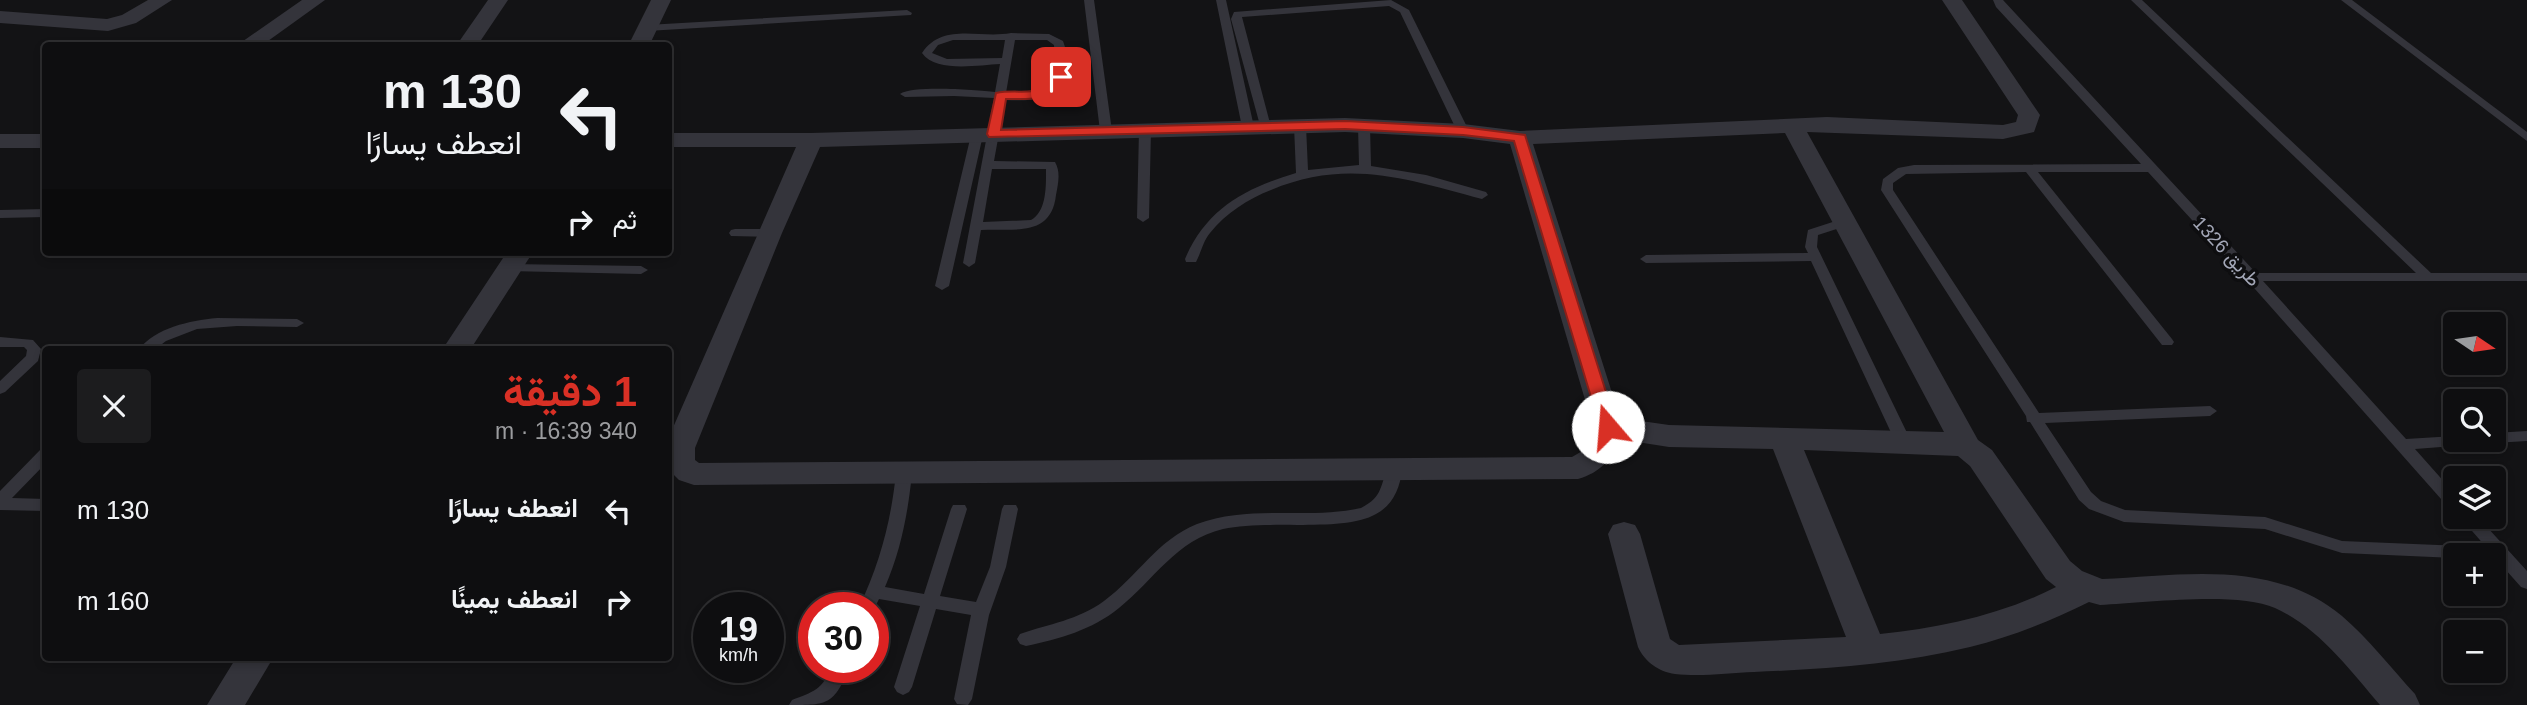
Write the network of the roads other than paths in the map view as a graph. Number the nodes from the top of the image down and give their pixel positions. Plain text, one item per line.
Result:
1 (162, 0) edge
2 (315, 0) edge
3 (498, 0) edge
4 (661, 0) edge
5 (1089, 0) edge
6 (1221, 0) edge
7 (1952, 0) edge
8 (1998, 0) edge
9 (2136, 0) edge
10 (2346, 0) edge
11 (1244, 6) edge
12 (907, 13) dead end
13 (0, 17) edge
14 (1011, 36) junction
15 (642, 37) edge
16 (252, 42) edge
17 (469, 42) edge
18 (1007, 61) junction
19 (905, 94) dead end
20 (1001, 96) junction
21 (1300, 126) junction
22 (1364, 126) junction
23 (1793, 126) junction
24 (1256, 127) junction
25 (2513, 127) junction
26 (2527, 127) edge
27 (1145, 130) junction
28 (1106, 131) junction
29 (1463, 131) junction
30 (985, 134) junction
31 (1520, 138) junction
32 (2527, 138) edge
33 (672, 140) edge
34 (811, 140) junction
35 (0, 141) edge
36 (42, 141) edge
37 (988, 165) junction
38 (2029, 168) junction
39 (2150, 168) junction
40 (1365, 169) junction
41 (1302, 176) junction
42 (1482, 195) dead end
43 (42, 213) edge
44 (0, 214) edge
45 (1143, 218) dead end
46 (1845, 222) junction
47 (976, 226) junction
48 (735, 233) dead end
49 (769, 233) junction
50 (1814, 257) junction
51 (1191, 259) dead end
52 (1646, 259) dead end
53 (515, 260) edge
54 (969, 263) dead end
55 (641, 270) dead end
56 (2427, 276) junction
57 (2252, 277) junction
58 (2527, 277) edge
59 (942, 286) dead end
60 (297, 323) dead end
61 (0, 342) edge
62 (2167, 342) dead end
63 (149, 346) edge
64 (459, 346) edge
65 (0, 389) edge
66 (2210, 411) dead end
67 (2032, 418) junction
68 (1608, 427) junction
69 (2527, 436) edge
70 (2506, 437) edge
71 (1784, 439) junction
72 (1903, 441) junction
73 (2443, 442) edge
74 (2402, 445) junction
75 (1967, 447) junction
76 (42, 457) edge
77 (1394, 470) junction
78 (904, 473) junction
79 (2443, 491) edge
80 (0, 503) edge
81 (42, 505) edge
82 (959, 509) dead end
83 (1010, 509) dead end
84 (2478, 529) edge
85 (1624, 534) dead end
86 (2490, 543) edge
87 (2443, 551) edge
88 (2506, 560) edge
89 (2527, 582) edge
90 (2085, 588) junction
91 (874, 592) edge
92 (889, 600) edge
93 (929, 601) junction
94 (981, 610) junction
95 (1026, 639) dead end
96 (1869, 650) junction
97 (253, 661) edge
98 (832, 683) edge
99 (903, 687) dead end
100 (963, 699) dead end
101 (225, 705) edge
102 (798, 705) edge
103 (2402, 705) edge

1 - 13 street
2 - 16 street
3 - 17 street
4 - 15 street
5 - 28 lane
6 - 24 lane
7 - 23 street
8 - 39 lane, طريق 1326
9 - 56 lane
10 - 25 lane
11 - 24 lane
11 - 29 lane
12 - 15 lane
14 - 18 lane
14 - 18 lane
14 - 20 lane
18 - 20 lane
19 - 20 lane
20 - 30 lane
21 - 22 street
21 - 24 street
21 - 41 lane
22 - 29 street
22 - 40 lane
23 - 31 street
23 - 46 street
24 - 27 street
25 - 26 lane
25 - 32 lane
27 - 28 street
27 - 45 lane
28 - 30 street
29 - 31 street
30 - 34 street
30 - 37 lane
30 - 59 lane
31 - 68 street
33 - 34 street
34 - 49 street
35 - 36 street
37 - 47 lane
37 - 47 lane
38 - 39 lane
38 - 62 lane
38 - 67 lane
39 - 57 lane, طريق 1326
40 - 41 lane
40 - 42 lane
41 - 51 lane
43 - 44 lane
46 - 50 lane
46 - 75 street
47 - 54 lane
48 - 49 lane
49 - 78 street
50 - 52 lane
50 - 72 lane
53 - 55 lane
53 - 64 street
56 - 57 lane
56 - 58 lane
57 - 74 lane, طريق 1326
60 - 63 lane
61 - 65 lane
66 - 67 lane
67 - 87 lane
68 - 71 street
68 - 77 street
69 - 70 lane
71 - 72 street
71 - 96 street
72 - 75 street
73 - 74 lane
74 - 79 lane, طريق 1326
75 - 90 street
76 - 80 lane
77 - 78 street
77 - 95 lane
78 - 91 lane
80 - 81 lane
82 - 93 lane
83 - 94 lane
84 - 86 lane
85 - 96 street
88 - 89 lane
90 - 96 street
90 - 103 street
92 - 93 lane
93 - 94 lane
93 - 99 lane
94 - 100 lane
97 - 101 street
98 - 102 lane

